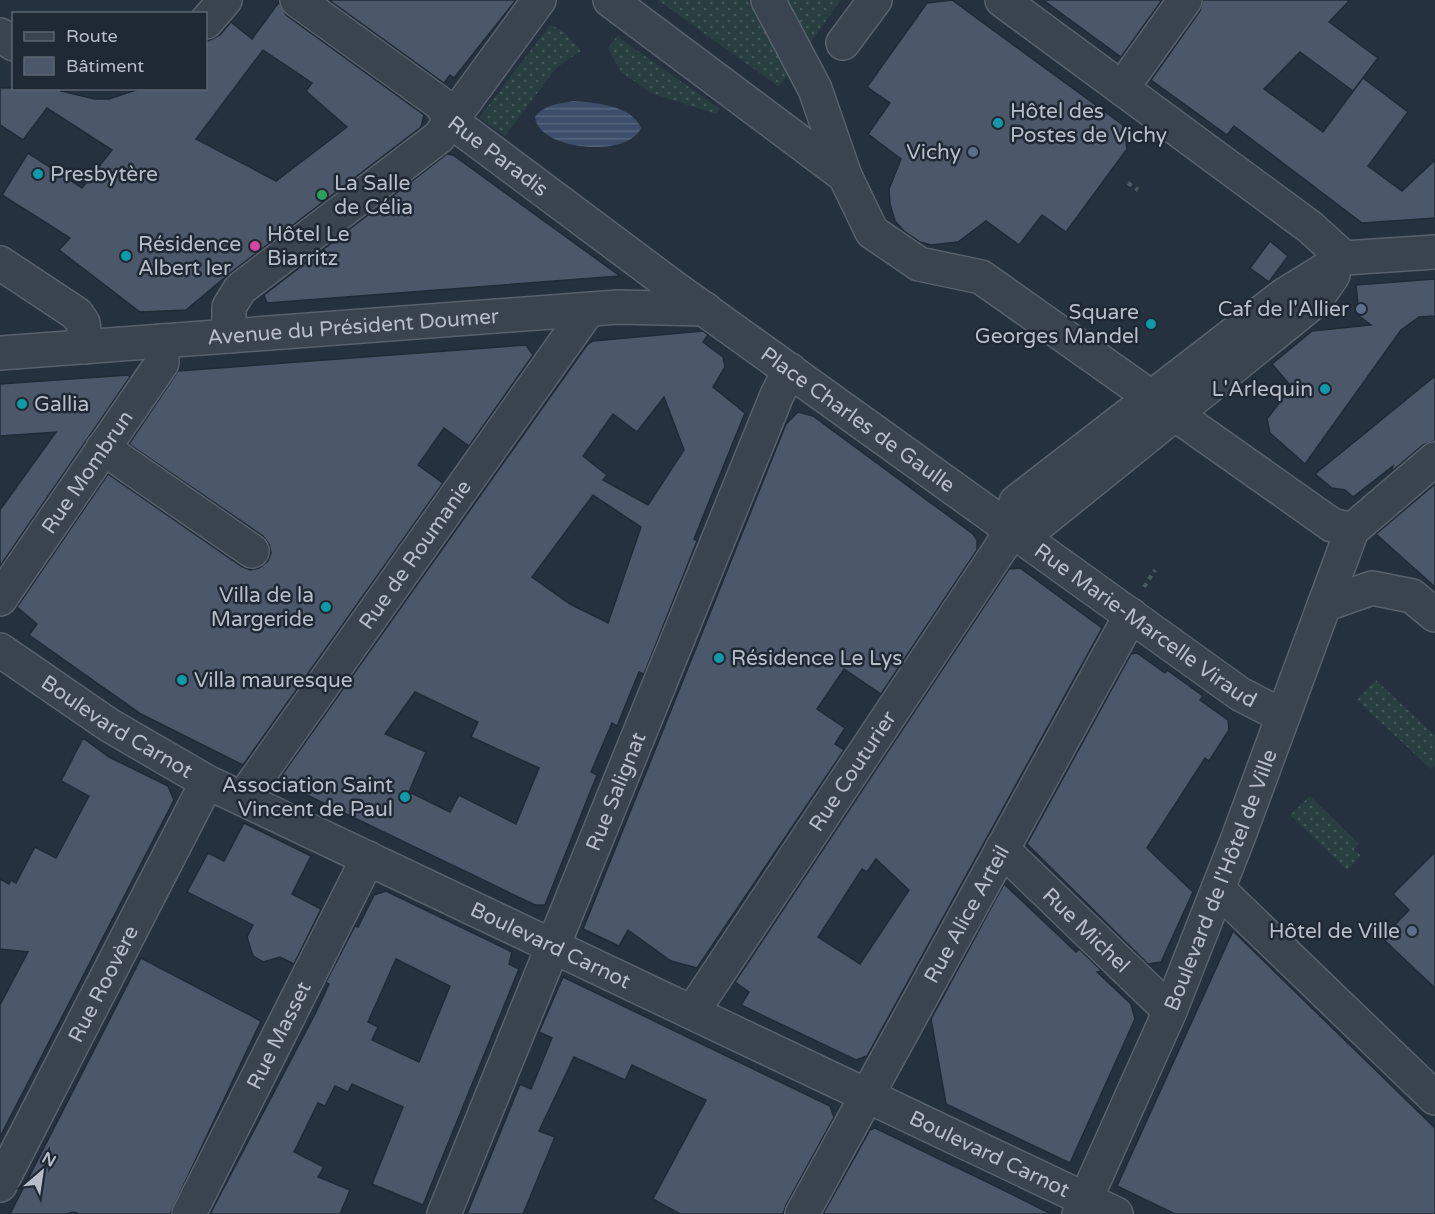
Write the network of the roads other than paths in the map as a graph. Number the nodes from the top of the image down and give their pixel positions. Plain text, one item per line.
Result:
1 (225, 0) edge
2 (297, 0) edge
3 (539, 0) edge
4 (610, 0) edge
5 (768, 0) edge
6 (875, 0) edge
7 (1002, 0) edge
8 (1185, 0) edge
9 (207, 21) edge
10 (843, 43) dead end
11 (1122, 88) junction
12 (451, 121) junction
13 (845, 176) junction
14 (1435, 252) edge
15 (1344, 258) junction
16 (0, 263) edge
17 (705, 309) junction
18 (588, 310) junction
19 (229, 336) junction
20 (160, 341) junction
21 (86, 347) junction
22 (0, 353) edge
23 (790, 370) junction
24 (1163, 406) junction
25 (103, 448) junction
26 (1435, 459) edge
27 (1010, 530) junction
28 (1350, 535) junction
29 (252, 551) dead end
30 (0, 598) edge
31 (1324, 605) junction
32 (1424, 606) edge
33 (1131, 615) junction
34 (0, 650) edge
35 (1283, 716) junction
36 (207, 782) junction
37 (243, 798) junction
38 (1002, 849) junction
39 (368, 858) junction
40 (1218, 889) junction
41 (552, 944) junction
42 (693, 1011) junction
43 (1170, 1011) junction
44 (867, 1095) junction
45 (1435, 1098) edge
46 (0, 1185) edge
47 (1082, 1207) edge
48 (189, 1214) edge
49 (444, 1214) edge
50 (802, 1214) edge
51 (1116, 1214) edge

1 - 9 street
2 - 12 street, Rue Paradis
3 - 12 street
4 - 13 street
5 - 13 street
6 - 10 street
7 - 11 street
8 - 11 street
11 - 15 street
12 - 17 street, Rue Paradis
12 - 19 street
13 - 24 street
14 - 15 street
15 - 24 street
16 - 21 street
17 - 18 street, Avenue du Président Doumer
17 - 23 street, Place Charles de Gaulle
18 - 19 street, Avenue du Président Doumer
18 - 37 street, Rue de Roumanie
19 - 20 street, Avenue du Président Doumer
20 - 21 street, Avenue du Président Doumer
20 - 25 street, Rue Mombrun
21 - 22 street, Avenue du Président Doumer
23 - 27 street, Place Charles de Gaulle
23 - 41 street, Rue Salignat
24 - 27 street
24 - 28 street
25 - 29 street
25 - 30 street, Rue Mombrun
26 - 28 street
27 - 33 street, Rue Marie-Marcelle Viraud
27 - 42 street, Rue Couturier
28 - 31 street, Boulevard de l'Hôtel de Ville
31 - 32 street
31 - 35 street, Boulevard de l'Hôtel de Ville
33 - 35 street, Rue Marie-Marcelle Viraud
33 - 38 street, Rue Alice Arteil
34 - 36 street, Boulevard Carnot
35 - 40 street, Boulevard de l'Hôtel de Ville
36 - 37 street, Boulevard Carnot
36 - 46 street, Rue Roovère
37 - 39 street, Boulevard Carnot
38 - 43 street, Rue Michel
38 - 44 street, Rue Alice Arteil
39 - 41 street, Boulevard Carnot
39 - 48 street, Rue Masset
40 - 43 street, Boulevard de l'Hôtel de Ville
40 - 45 street
41 - 42 street, Boulevard Carnot
41 - 49 street, Rue Salignat
42 - 44 street, Boulevard Carnot
43 - 47 street, Boulevard de l'Hôtel de Ville
44 - 47 street, Boulevard Carnot
44 - 50 street, Rue Alice Arteil
47 - 51 street, Boulevard Carnot

